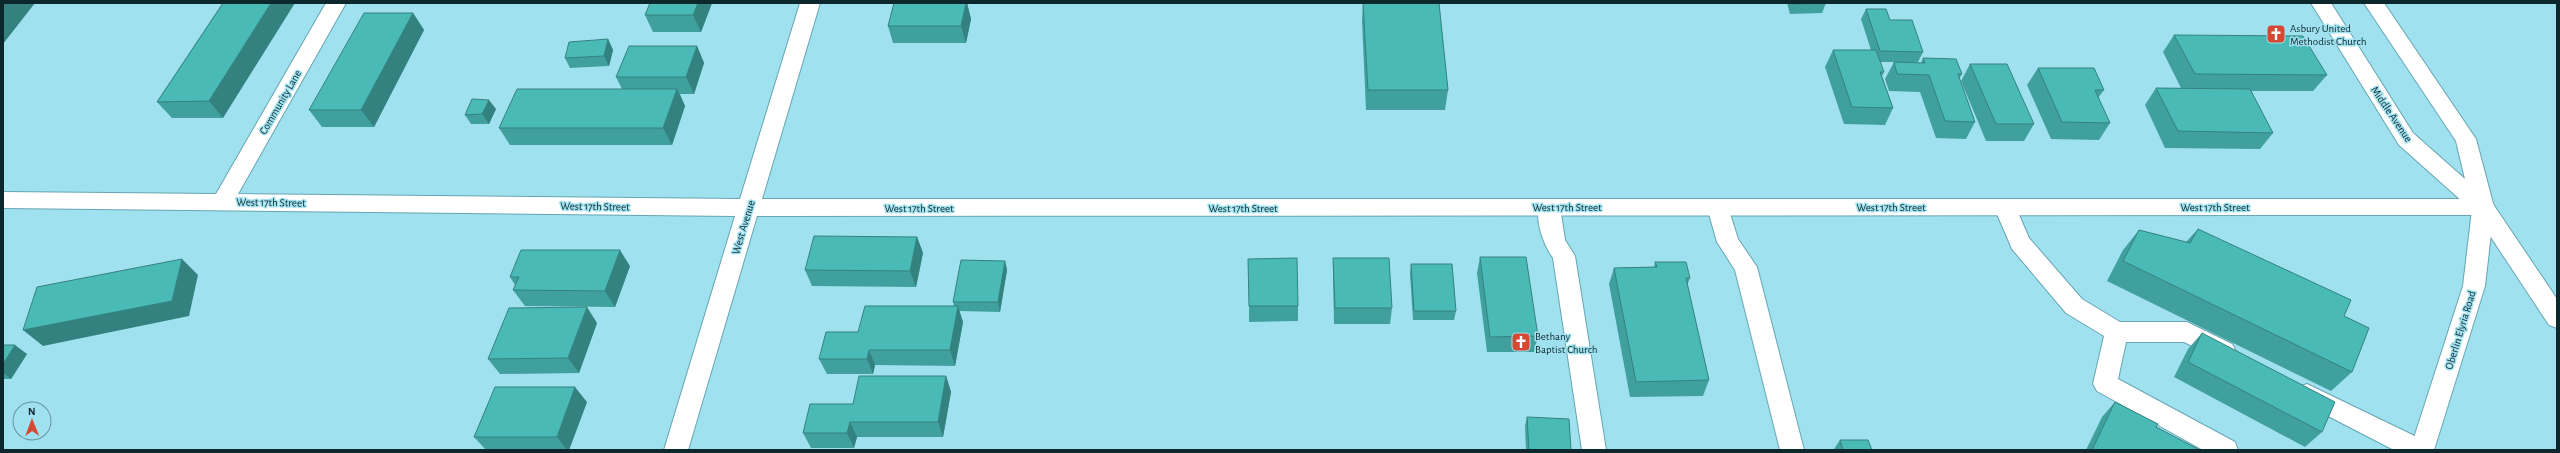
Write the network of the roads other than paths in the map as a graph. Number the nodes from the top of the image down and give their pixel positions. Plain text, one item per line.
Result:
1 (336, 3) edge
2 (810, 3) edge
3 (2321, 3) edge
4 (2374, 3) edge
5 (3, 200) edge
6 (223, 201) junction
7 (1718, 207) junction
8 (2005, 207) junction
9 (2483, 207) junction
10 (748, 208) junction
11 (1549, 208) junction
12 (2557, 318) edge
13 (2118, 332) junction
14 (2242, 360) edge
15 (2290, 385) edge
16 (676, 450) edge
17 (1594, 450) edge
18 (1792, 450) edge
19 (2226, 450) edge
20 (2418, 450) edge
21 (2422, 450) edge

1 - 6 street, Community Lane
2 - 10 street, West Avenue
3 - 9 street, Middle Avenue
4 - 9 street, Middle Avenue
5 - 6 street, West 17th Street
6 - 10 street, West 17th Street
7 - 8 street, West 17th Street
7 - 11 street, West 17th Street
7 - 18 street
8 - 9 street, West 17th Street
8 - 13 street
9 - 12 street, Middle Avenue
9 - 21 street, Oberlin Elyria Road
10 - 11 street, West 17th Street
10 - 16 street, West Avenue
11 - 17 street
13 - 14 street
13 - 19 street
15 - 20 street

